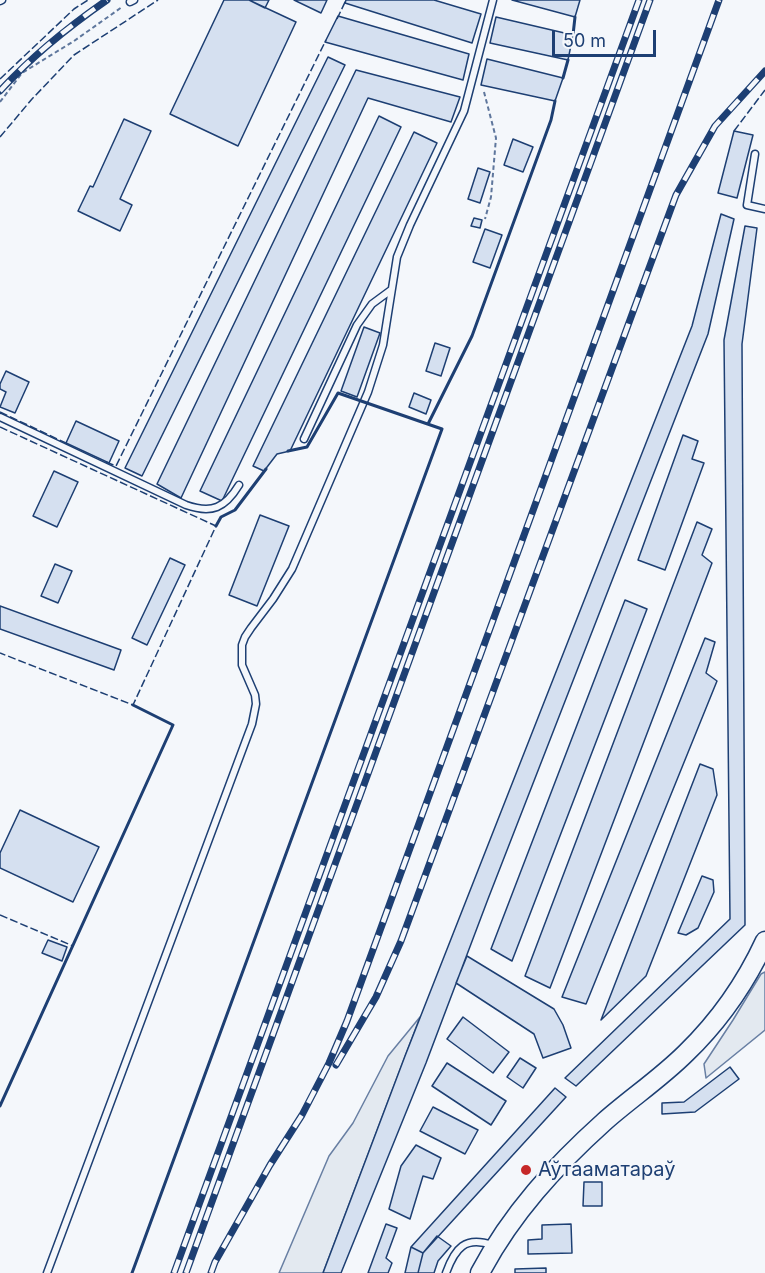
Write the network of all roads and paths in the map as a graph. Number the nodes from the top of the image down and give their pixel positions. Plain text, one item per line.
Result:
1 (493, 0) edge
2 (132, 1) edge
3 (484, 92) dead end
4 (0, 102) edge
5 (755, 154) dead end
6 (765, 209) edge
7 (485, 219) dead end
8 (391, 290) junction
9 (0, 417) edge
10 (304, 439) dead end
11 (239, 485) dead end
12 (765, 942) edge
13 (495, 1246) junction
14 (47, 1273) edge
15 (446, 1273) edge
16 (480, 1273) edge

1 - 8 lane
2 - 4 path
3 - 7 path
5 - 6 lane
8 - 10 lane
8 - 14 lane
9 - 11 lane
12 - 13 main road
13 - 15 lane
13 - 16 main road

